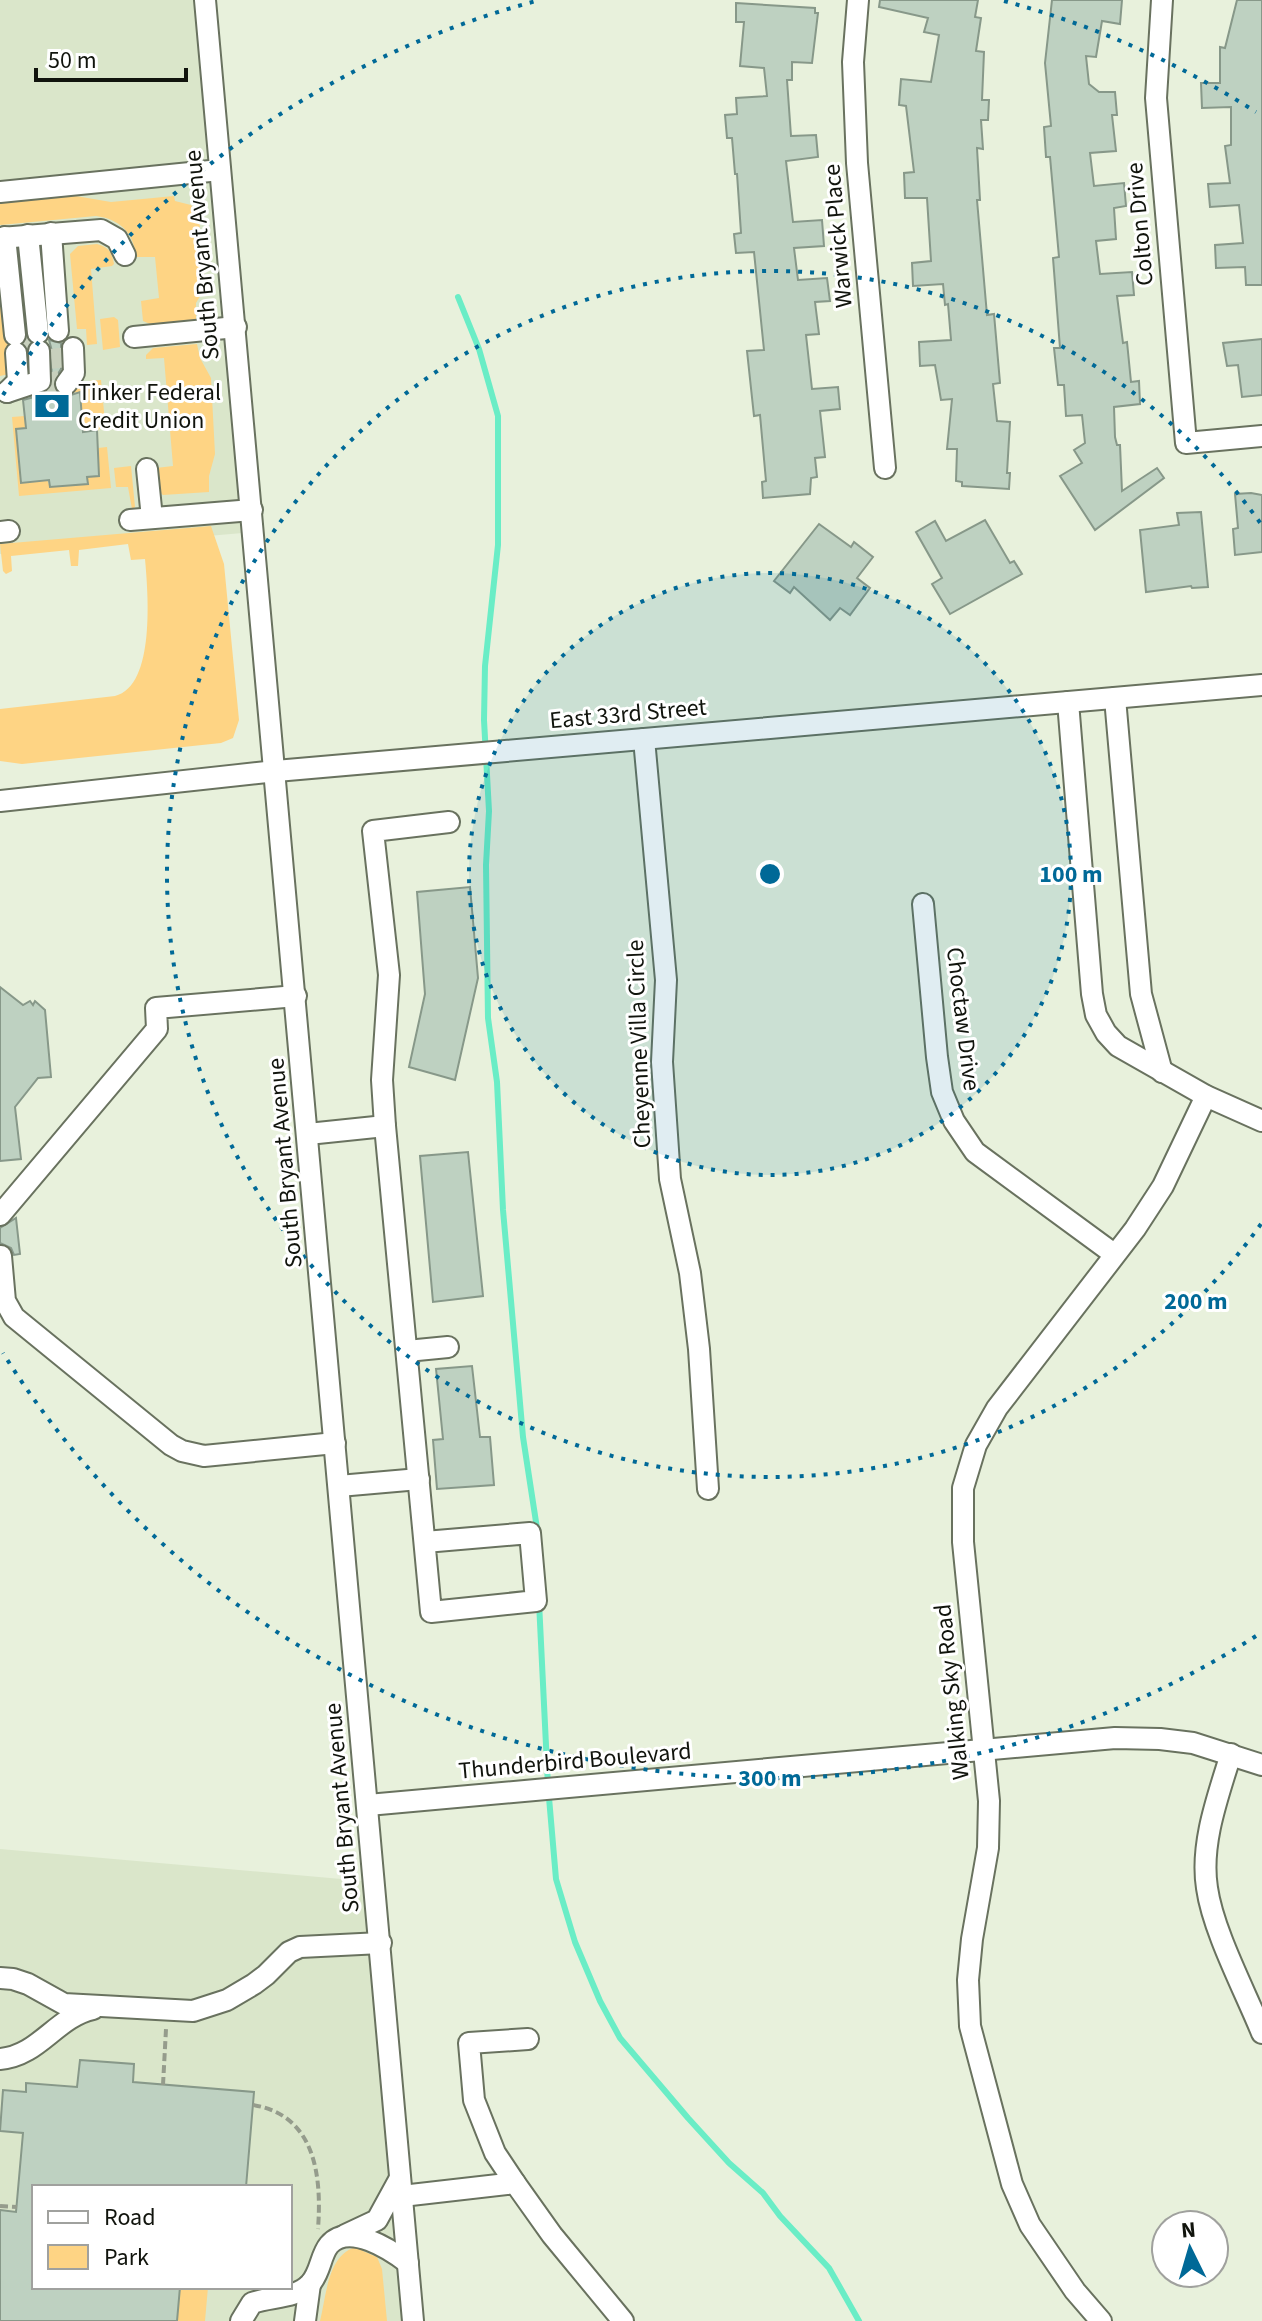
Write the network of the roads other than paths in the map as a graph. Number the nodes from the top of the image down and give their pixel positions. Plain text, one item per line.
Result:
1 (205, 0) edge
2 (858, 0) edge
3 (1162, 0) edge
4 (220, 170) junction
5 (0, 192) edge
6 (29, 235) edge
7 (125, 255) dead end
8 (236, 327) junction
9 (133, 337) dead end
10 (41, 340) junction
11 (66, 384) dead end
12 (44, 385) dead end
13 (4, 392) edge
14 (1262, 436) edge
15 (885, 468) dead end
16 (147, 469) dead end
17 (252, 510) junction
18 (152, 518) junction
19 (130, 520) dead end
20 (1262, 685) edge
21 (1115, 698) junction
22 (1068, 702) junction
23 (644, 739) junction
24 (276, 771) junction
25 (0, 801) edge
26 (449, 822) dead end
27 (923, 904) dead end
28 (296, 996) junction
29 (1162, 1072) junction
30 (1206, 1096) junction
31 (1262, 1121) edge
32 (385, 1126) junction
33 (308, 1134) junction
34 (0, 1215) edge
35 (1114, 1254) junction
36 (1, 1256) edge
37 (26, 1326) junction
38 (0, 1329) edge
39 (448, 1347) dead end
40 (407, 1351) junction
41 (335, 1443) junction
42 (419, 1479) junction
43 (339, 1486) junction
44 (708, 1489) dead end
45 (425, 1542) junction
46 (983, 1750) junction
47 (1231, 1754) junction
48 (1262, 1765) edge
49 (368, 1805) junction
50 (381, 1943) junction
51 (0, 1978) edge
52 (100, 2007) junction
53 (1262, 2033) edge
54 (528, 2039) dead end
55 (0, 2059) edge
56 (515, 2183) junction
57 (401, 2187) junction
58 (340, 2238) junction
59 (408, 2263) junction
60 (310, 2284) junction
61 (241, 2321) edge
62 (305, 2321) edge
63 (413, 2321) edge
64 (623, 2321) edge
65 (1101, 2321) edge

1 - 4 street, South Bryant Avenue
2 - 15 street, Warwick Place
3 - 14 street, Colton Drive
4 - 5 street
4 - 8 street, South Bryant Avenue
6 - 7 street
6 - 10 street
6 - 10 street
8 - 9 street
8 - 17 street, South Bryant Avenue
10 - 11 street
10 - 13 street
12 - 13 street
16 - 18 street
17 - 18 street
17 - 24 street, South Bryant Avenue
18 - 19 street
20 - 21 street, East 33rd Street
21 - 22 street, East 33rd Street
21 - 29 street
22 - 23 street, East 33rd Street
22 - 29 street
23 - 24 street, East 33rd Street
23 - 44 street, Cheyenne Villa Circle
24 - 25 street, East 33rd Street
24 - 28 street, South Bryant Avenue
26 - 32 street
27 - 35 street, Choctaw Drive
28 - 33 street, South Bryant Avenue
28 - 34 street
29 - 30 street
30 - 31 street
30 - 35 street, Walking Sky Road
32 - 33 street
32 - 40 street
33 - 41 street, South Bryant Avenue
35 - 46 street, Walking Sky Road
36 - 37 street
37 - 38 street
37 - 41 street
39 - 40 street
40 - 42 street
41 - 43 street, South Bryant Avenue
42 - 43 street
42 - 45 street
43 - 49 street, South Bryant Avenue
45 - 45 street
46 - 47 street, Thunderbird Boulevard
46 - 49 street, Thunderbird Boulevard
46 - 65 street, Walking Sky Road
47 - 48 street, Thunderbird Boulevard
47 - 53 street
49 - 50 street, South Bryant Avenue
50 - 52 street
50 - 57 street, South Bryant Avenue
51 - 52 street
52 - 55 street
54 - 56 street
56 - 57 street
56 - 64 street
57 - 58 street
57 - 59 street, South Bryant Avenue
58 - 59 street
58 - 60 street
59 - 63 street, South Bryant Avenue
60 - 61 street
60 - 62 street

